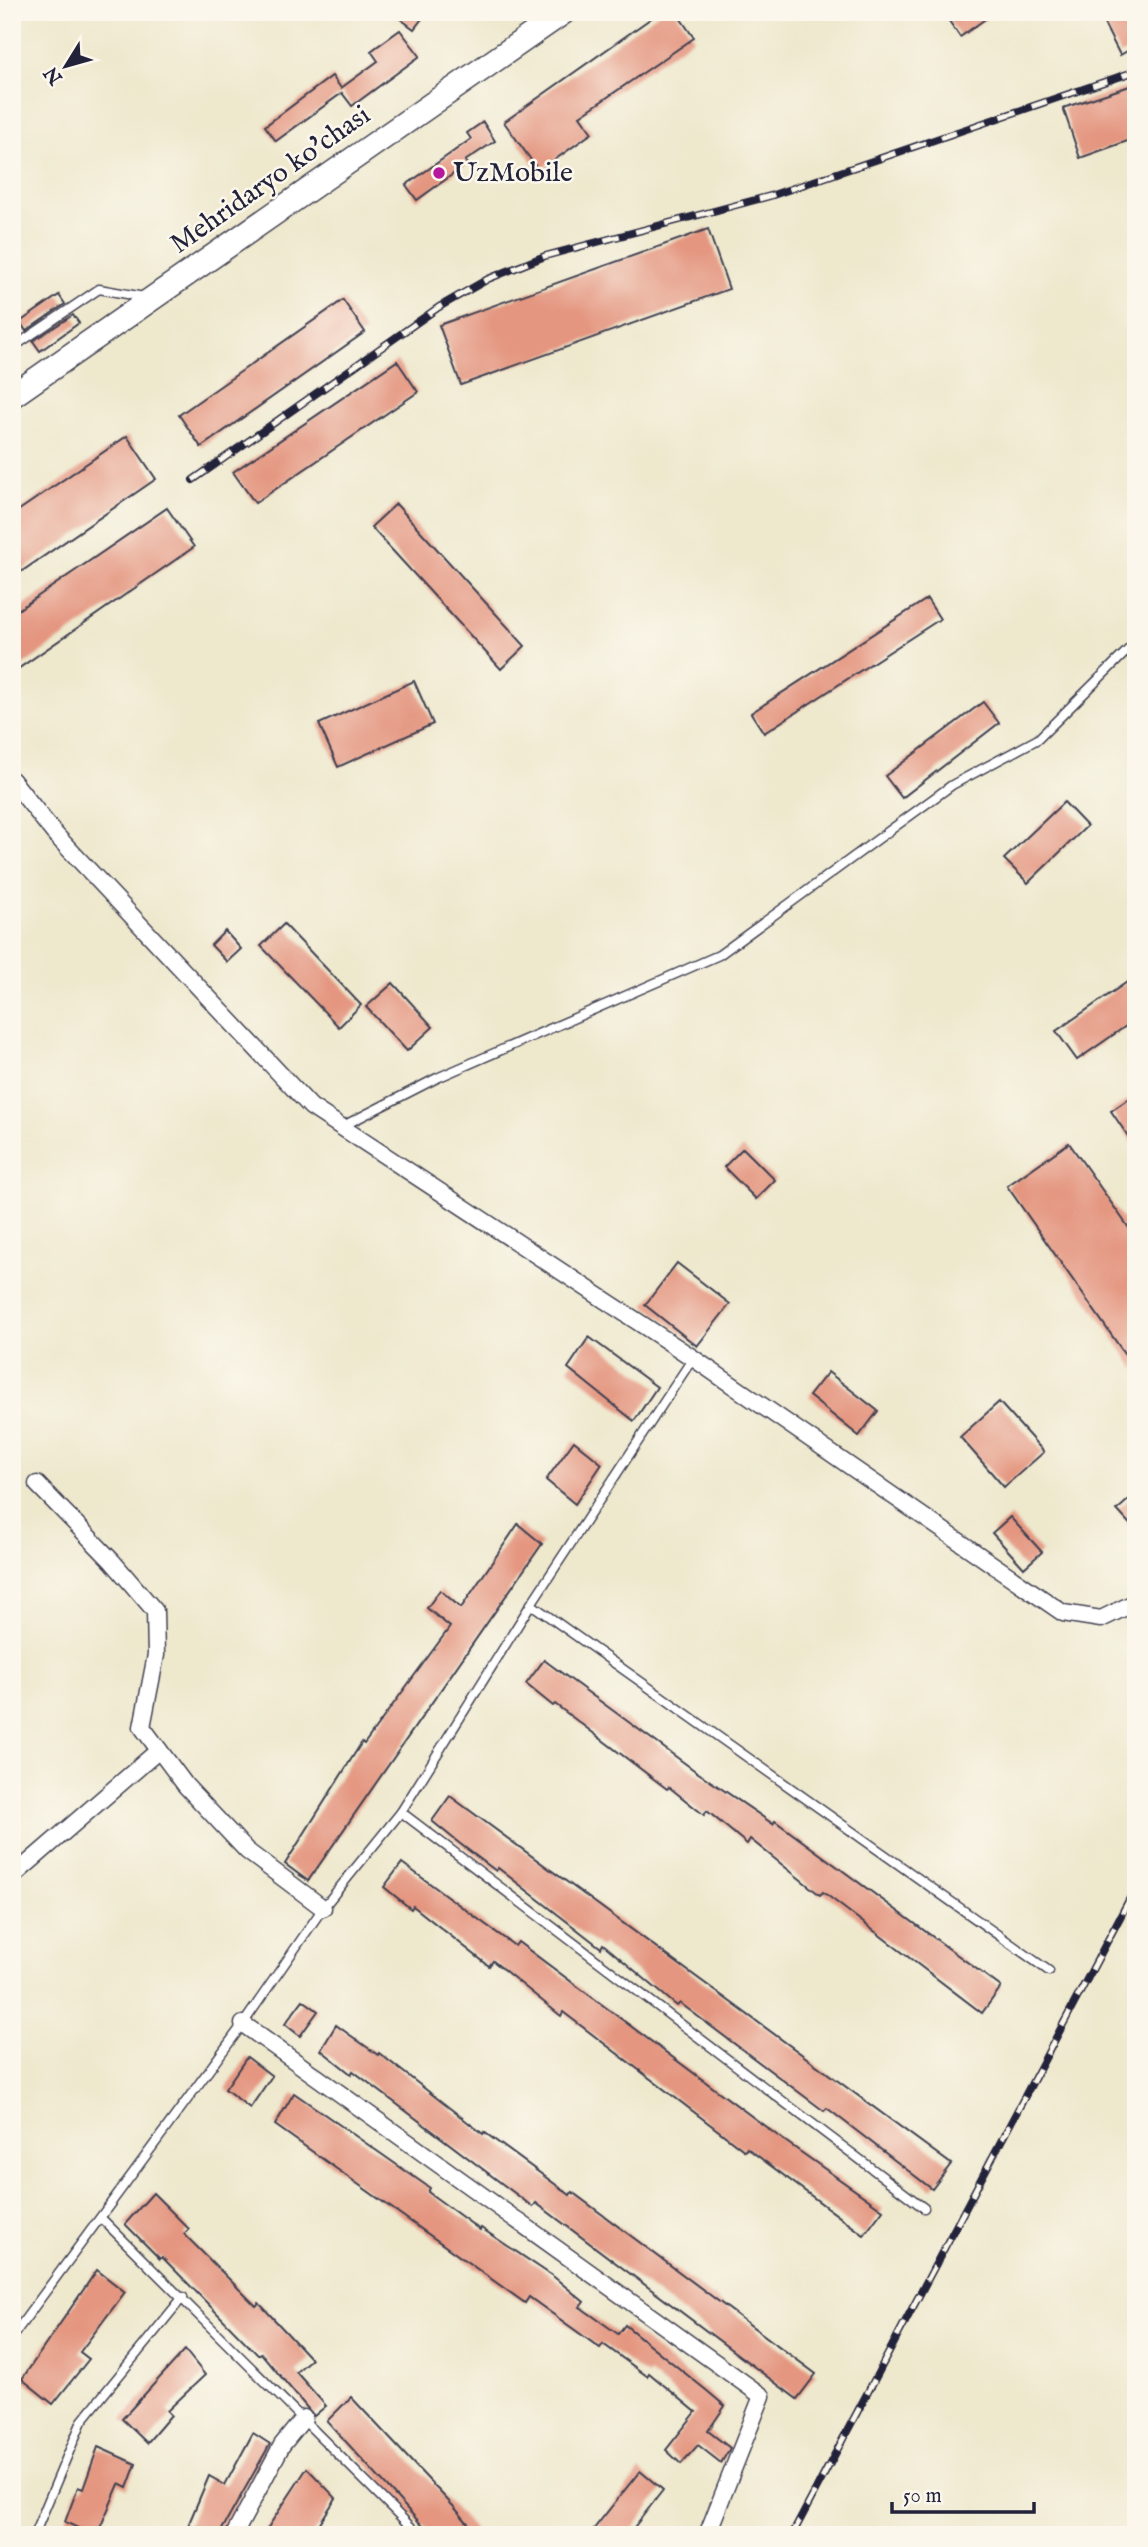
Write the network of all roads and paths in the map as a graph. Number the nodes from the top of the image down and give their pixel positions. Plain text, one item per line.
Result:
1 (564, 12) edge
2 (153, 299) junction
3 (12, 348) edge
4 (12, 396) edge
5 (1136, 642) edge
6 (12, 780) edge
7 (340, 1128) junction
8 (693, 1358) junction
9 (37, 1484) dead end
10 (1136, 1602) edge
11 (531, 1604) junction
12 (159, 1750) junction
13 (401, 1812) junction
14 (12, 1877) edge
15 (323, 1908) junction
16 (1049, 1971) dead end
17 (243, 2024) junction
18 (924, 2208) dead end
19 (102, 2219) junction
20 (183, 2297) junction
21 (12, 2337) edge
22 (303, 2418) junction
23 (34, 2535) edge
24 (234, 2535) edge
25 (419, 2535) edge
26 (707, 2535) edge

1 - 2 main road, Мehridaryo ko'chasi
2 - 3 lane
2 - 4 main road, Мehridaryo ko'chasi
5 - 7 lane
6 - 7 street
7 - 8 street
8 - 10 street
8 - 11 lane
9 - 12 street
11 - 13 lane
11 - 16 lane
12 - 14 street
12 - 15 street
13 - 15 lane
13 - 18 lane
15 - 17 lane
17 - 19 lane
17 - 26 street
19 - 20 lane
19 - 21 lane
20 - 22 lane
20 - 23 lane
22 - 24 street
22 - 25 lane

